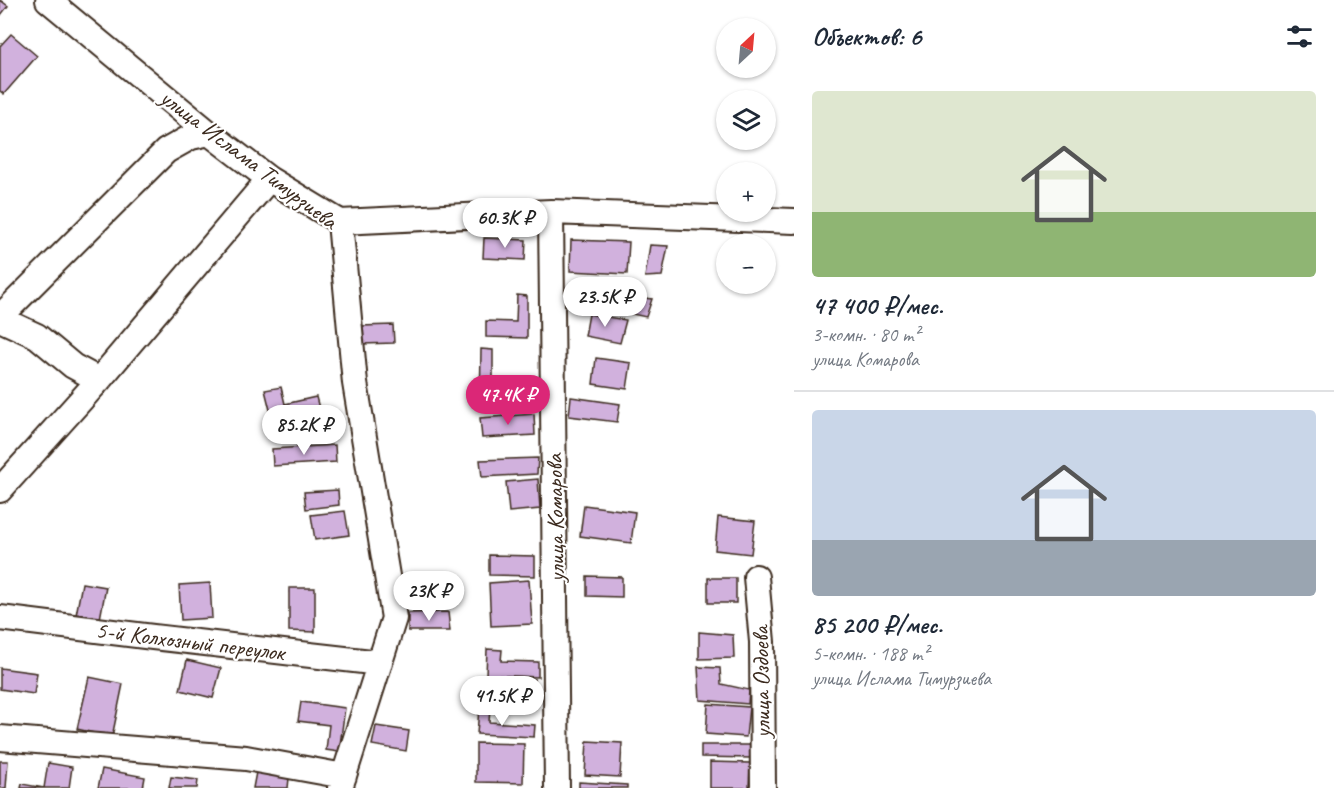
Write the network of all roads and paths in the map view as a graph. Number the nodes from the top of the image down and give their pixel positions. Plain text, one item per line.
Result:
1 (48, 0) edge
2 (209, 133) junction
3 (269, 179) junction
4 (551, 212) junction
5 (794, 221) edge
6 (340, 222) junction
7 (0, 318) edge
8 (99, 380) junction
9 (0, 490) edge
10 (756, 576) dead end
11 (0, 618) edge
12 (380, 663) junction
13 (0, 738) edge
14 (342, 782) edge
15 (557, 788) edge
16 (763, 788) edge

1 - 2 street, улица Ислама Тимурзиева
2 - 3 street, улица Ислама Тимурзиева
2 - 7 street
3 - 6 street, улица Ислама Тимурзиева
3 - 8 street
4 - 5 street
4 - 6 street
4 - 15 street, улица Комарова
6 - 12 street, улица Ислама Тимурзиева
7 - 8 street
8 - 9 street
10 - 16 street, улица Оздоева
11 - 12 street, 5-й Колхозный переулок
12 - 14 street, улица Ислама Тимурзиева
13 - 14 street

